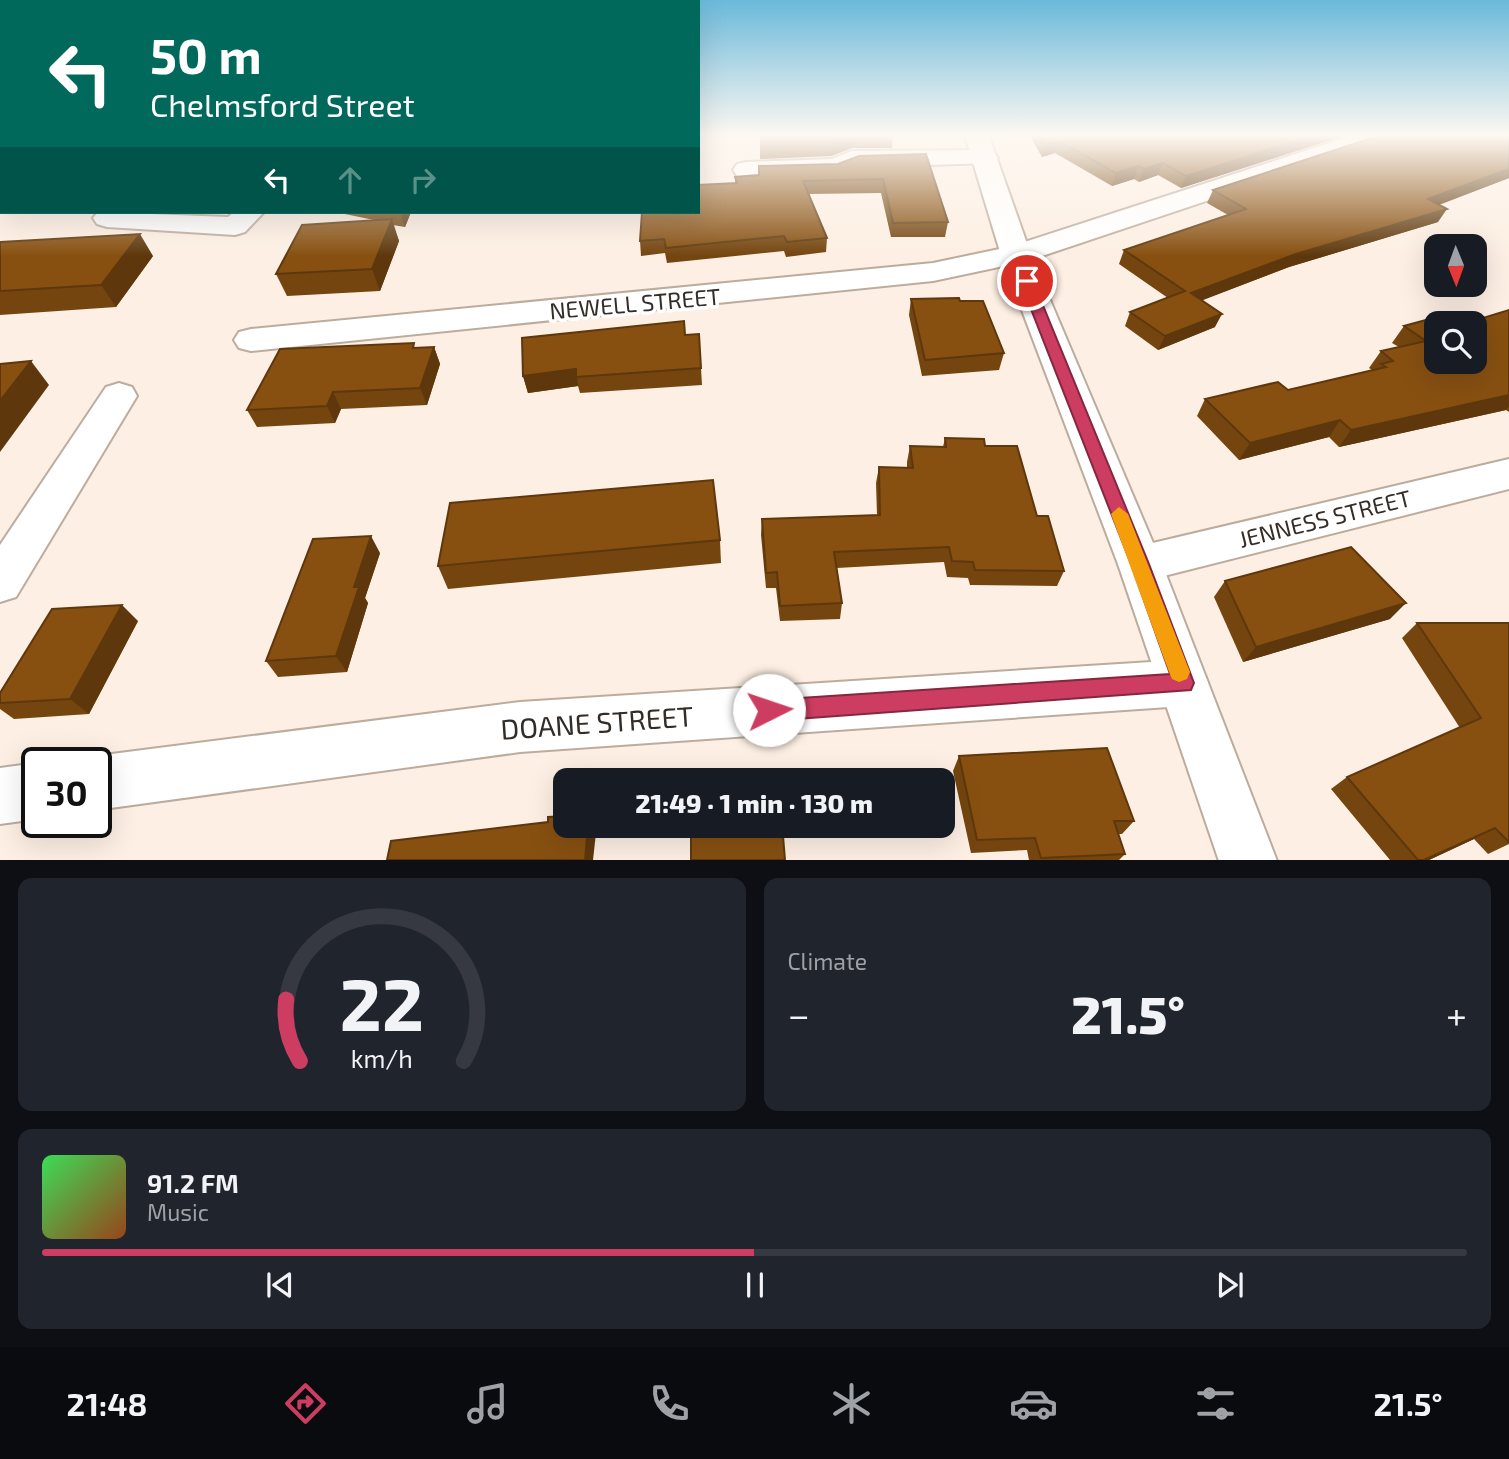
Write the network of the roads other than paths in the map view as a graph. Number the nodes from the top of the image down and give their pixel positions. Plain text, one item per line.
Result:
1 (990, 176) edge
2 (1255, 176) edge
3 (248, 214) edge
4 (107, 218) dead end
5 (1016, 255) junction
6 (251, 340) dead end
7 (120, 396) dead end
8 (1509, 474) edge
9 (1140, 564) junction
10 (0, 583) edge
11 (1183, 683) junction
12 (112, 781) edge
13 (21, 793) edge
14 (0, 796) edge
15 (1248, 860) edge

1 - 5 street
2 - 5 street, NEWELL STREET
3 - 4 street
5 - 6 street, NEWELL STREET
5 - 9 street
7 - 10 street
8 - 9 street, JENNESS STREET
9 - 11 street
11 - 12 street, DOANE STREET
11 - 15 street
13 - 14 street

